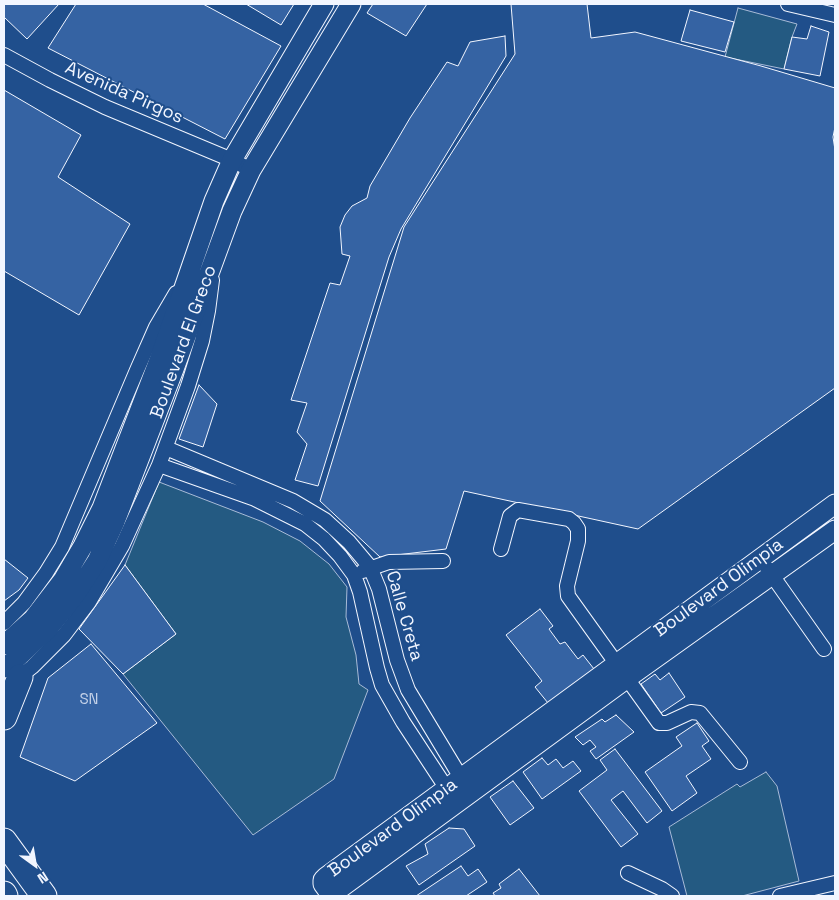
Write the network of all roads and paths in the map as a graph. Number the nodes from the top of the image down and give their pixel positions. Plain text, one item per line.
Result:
1 (324, 4) edge
2 (351, 4) edge
3 (788, 4) edge
4 (835, 15) edge
5 (4, 54) edge
6 (232, 160) junction
7 (251, 170) junction
8 (214, 258) junction
9 (193, 262) junction
10 (166, 366) junction
11 (166, 448) junction
12 (160, 465) junction
13 (835, 504) edge
14 (835, 530) edge
15 (501, 549) dead end
16 (760, 558) junction
17 (443, 561) dead end
18 (370, 567) junction
19 (354, 575) junction
20 (772, 575) junction
21 (4, 623) edge
22 (4, 645) edge
23 (824, 649) dead end
24 (615, 664) junction
25 (9, 678) edge
26 (626, 679) junction
27 (416, 704) junction
28 (399, 715) junction
29 (4, 717) edge
30 (740, 762) dead end
31 (460, 787) junction
32 (4, 841) edge
33 (628, 873) dead end
34 (835, 883) edge
35 (44, 896) edge
36 (331, 896) edge
37 (672, 896) edge
38 (780, 896) edge

1 - 6 main road, Boulevard El Greco
2 - 7 main road, Boulevard El Greco
3 - 4 street
5 - 6 street, Avenida Pirgos
6 - 7 street, Avenida Pirgos
6 - 9 main road, Boulevard El Greco
7 - 8 main road, Boulevard El Greco
8 - 10 main road, Boulevard El Greco
8 - 11 street
9 - 10 main road, Boulevard El Greco
9 - 21 street
10 - 22 main road, Boulevard El Greco
10 - 25 main road, Boulevard El Greco
11 - 12 street
11 - 18 street, Calle Creta
12 - 19 street, Calle Creta
12 - 25 street
13 - 16 main road, Boulevard Olimpia
14 - 20 main road, Boulevard Olimpia
15 - 24 street
16 - 20 street
16 - 24 main road, Boulevard Olimpia
17 - 18 street
18 - 19 street
18 - 27 street, Calle Creta
19 - 28 street, Calle Creta
20 - 23 street
20 - 26 main road, Boulevard Olimpia
24 - 26 street
24 - 31 main road, Boulevard Olimpia
25 - 29 highway
26 - 30 street
26 - 31 main road, Boulevard Olimpia
27 - 28 street
27 - 31 street, Calle Creta
28 - 31 street, Calle Creta
31 - 36 main road, Boulevard Olimpia
32 - 35 highway
33 - 37 street
34 - 38 street

